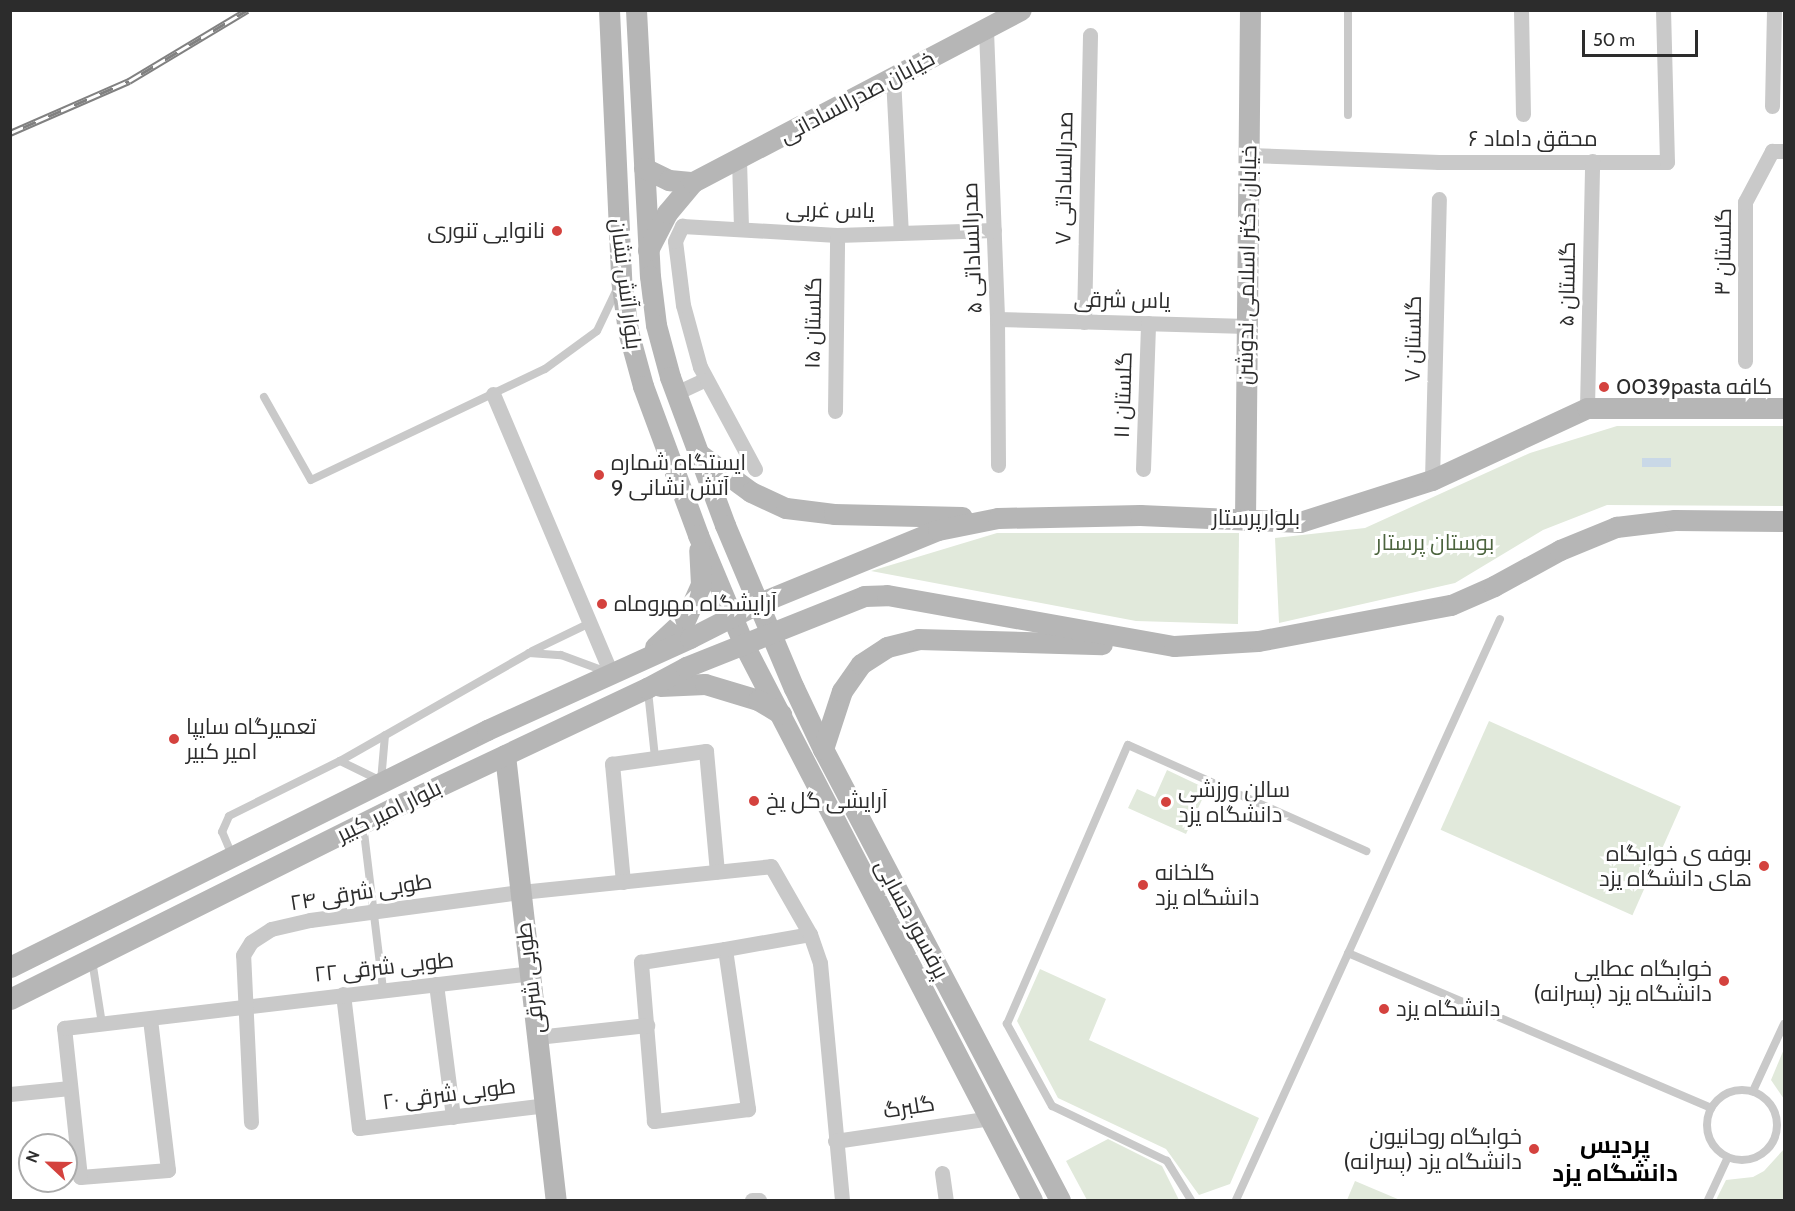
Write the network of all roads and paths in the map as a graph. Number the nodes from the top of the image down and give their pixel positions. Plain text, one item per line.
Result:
1 (609, 10) edge
2 (636, 10) edge
3 (1021, 10) edge
4 (1250, 10) edge
5 (1348, 10) edge
6 (1521, 10) edge
7 (1663, 10) edge
8 (1774, 10) edge
9 (986, 30) junction
10 (1090, 35) dead end
11 (893, 77) junction
12 (1772, 106) dead end
13 (1523, 114) dead end
14 (1348, 115) dead end
15 (1778, 151) edge
16 (1248, 154) junction
17 (739, 160) junction
18 (1592, 161) junction
19 (644, 168) junction
20 (693, 182) junction
21 (1439, 200) dead end
22 (741, 229) junction
23 (994, 230) junction
24 (902, 233) junction
25 (837, 235) junction
26 (648, 251) junction
27 (621, 279) junction
28 (997, 319) junction
29 (1084, 322) junction
30 (1148, 323) junction
31 (1247, 326) junction
32 (1745, 361) dead end
33 (706, 379) junction
34 (676, 393) junction
35 (493, 394) junction
36 (264, 397) dead end
37 (1587, 408) junction
38 (1785, 408) edge
39 (835, 411) dead end
40 (699, 454) junction
41 (998, 465) dead end
42 (756, 469) dead end
43 (1143, 469) dead end
44 (1432, 480) junction
45 (998, 518) junction
46 (1245, 520) junction
47 (1785, 522) edge
48 (698, 535) junction
49 (863, 558) junction
50 (880, 596) junction
51 (759, 603) junction
52 (733, 617) junction
53 (1500, 619) dead end
54 (590, 623) junction
55 (771, 633) junction
56 (744, 645) junction
57 (1174, 646) junction
58 (529, 653) junction
59 (644, 658) junction
60 (611, 674) junction
61 (647, 688) junction
62 (781, 714) junction
63 (385, 735) junction
64 (823, 749) junction
65 (505, 755) junction
66 (655, 758) junction
67 (340, 761) junction
68 (381, 781) junction
69 (363, 823) junction
70 (1366, 851) dead end
71 (232, 855) junction
72 (717, 871) junction
73 (245, 882) junction
74 (623, 882) junction
75 (521, 892) junction
76 (375, 911) junction
77 (810, 934) junction
78 (725, 950) junction
79 (1348, 952) junction
80 (92, 958) junction
81 (10, 967) edge
82 (530, 973) junction
83 (436, 984) junction
84 (383, 990) junction
85 (343, 994) junction
86 (10, 999) edge
87 (244, 1005) junction
88 (150, 1019) junction
89 (102, 1024) junction
90 (1785, 1024) edge
91 (647, 1025) junction
92 (537, 1037) junction
93 (70, 1088) junction
94 (1753, 1091) junction
95 (10, 1094) edge
96 (545, 1105) junction
97 (1711, 1108) junction
98 (1781, 1116) edge
99 (453, 1117) junction
100 (990, 1118) junction
101 (251, 1122) dead end
102 (835, 1141) junction
103 (1728, 1158) junction
104 (942, 1173) dead end
105 (556, 1200) edge
106 (752, 1200) edge
107 (759, 1200) edge
108 (842, 1200) edge
109 (946, 1200) edge
110 (1032, 1200) edge
111 (1060, 1200) edge
112 (1191, 1200) edge
113 (1236, 1200) edge
114 (1708, 1200) edge

1 - 27 main road, بلوار آتش نشان
2 - 19 main road, بلوار آتش نشان
3 - 9 main road, خیابان صدرالساداتی
4 - 16 main road, خيابان دکتر اسلامی ندوشن
5 - 14 lane
6 - 13 street
7 - 18 street, محقق داماد ۶
8 - 12 street
9 - 11 main road, خیابان صدرالساداتی
9 - 23 street, صدرالساداتی ۵
10 - 29 street, صدرالساداتی ۷
11 - 17 main road, خیابان صدرالساداتی
11 - 24 street
15 - 32 street, گلستان ۳
16 - 18 street, محقق داماد ۶
16 - 31 main road, خيابان دکتر اسلامی ندوشن
17 - 20 main road, خیابان صدرالساداتی
17 - 22 street
18 - 37 street, گلستان ۵
19 - 20 main road
19 - 26 main road, بلوار آتش نشان
20 - 26 main road
21 - 44 street, گلستان ۷
22 - 25 street, یاس غربی
22 - 33 street, یاس غربی
23 - 24 street, یاس غربی
23 - 28 street, صدرالساداتی ۵
24 - 25 street, یاس غربی
25 - 39 street, گلستان ۱۵
26 - 34 main road, بلوار آتش نشان
27 - 35 lane
27 - 48 main road, بلوار آتش نشان
28 - 29 street, یاس شرقی
28 - 41 street, صدرالساداتی ۵
29 - 30 street, یاس شرقی
30 - 31 street, یاس شرقی
30 - 43 street, گلستان ۱۱
31 - 46 main road, خيابان دکتر اسلامی ندوشن
33 - 34 street
33 - 42 street
34 - 40 main road, بلوار آتش نشان
35 - 36 lane
35 - 54 street
37 - 38 main road, بلوارپرستار
37 - 44 main road, بلوارپرستار
40 - 45 main road
40 - 51 main road, بلوار آتش نشان
44 - 46 main road, بلوارپرستار
45 - 46 main road, بلوارپرستار
45 - 49 main road, بلوارپرستار
47 - 57 main road
48 - 52 main road, بلوار آتش نشان
48 - 59 main road
49 - 50 main road
49 - 51 main road, بلوارپرستار
50 - 55 main road
50 - 57 main road
51 - 52 main road, بلوار امیر کبیر
51 - 55 main road, بلوار آتش نشان
52 - 56 main road, بلوار آتش نشان
52 - 59 main road, بلوار امیر کبیر
53 - 79 lane
54 - 58 lane
54 - 60 street
55 - 56 main road, بلوار امیر کبیر
55 - 64 main road, پرفسور حسابی
56 - 61 main road, بلوار امیر کبیر
56 - 62 main road, پرفسور حسابی
57 - 64 main road
58 - 60 lane
58 - 63 lane
59 - 60 main road, بلوار امیر کبیر
60 - 68 main road, بلوار امیر کبیر
61 - 62 main road
61 - 65 main road, بلوار امیر کبیر
61 - 66 lane
62 - 100 main road, پرفسور حسابی
63 - 67 lane
63 - 68 lane
64 - 111 main road, پرفسور حسابی
65 - 69 main road, بلوار امیر کبیر
65 - 75 main road, طوبی شرقی
66 - 72 street
66 - 74 street
67 - 68 lane
67 - 71 lane
68 - 71 main road, بلوار امیر کبیر
69 - 73 main road, بلوار امیر کبیر
69 - 76 lane
70 - 112 lane
71 - 73 main road
71 - 81 main road, بلوار امیر کبیر
72 - 74 street, طوبی شرقی ۲۴
72 - 77 street, طوبی شرقی ۲۴
73 - 80 main road, بلوار امیر کبیر
74 - 75 street, طوبی شرقی ۲۴
75 - 76 street, طوبی شرقی ۲۴
75 - 82 main road, طوبی شرقی
76 - 84 lane
76 - 87 street, طوبی شرقی ۲۴
77 - 78 street
77 - 102 street
78 - 91 street
78 - 91 street
79 - 97 lane
79 - 113 lane
80 - 86 main road, بلوار امیر کبیر
80 - 89 lane
82 - 83 street, طوبی شرقی ۲۲
82 - 92 main road, طوبی شرقی
83 - 84 street, طوبی شرقی ۲۲
83 - 99 street
84 - 85 street, طوبی شرقی ۲۲
85 - 87 street, طوبی شرقی ۲۲
85 - 99 street, طوبی شرقی ۲۰
87 - 88 street, طوبی شرقی ۲۲
87 - 101 street, طوبی شرقی ۲۴
88 - 89 street, طوبی شرقی ۲۲
88 - 93 street
89 - 93 street, طوبی شرقی ۲۲
90 - 94 lane
91 - 92 street
92 - 96 main road, طوبی شرقی
93 - 95 street
94 - 97 lane
94 - 98 lane
96 - 99 street, طوبی شرقی ۲۰
96 - 105 main road, طوبی شرقی
97 - 103 lane
98 - 103 lane
100 - 102 street, گلبرگ
100 - 110 main road, پرفسور حسابی
102 - 108 street
103 - 114 lane
104 - 109 street
106 - 107 street

